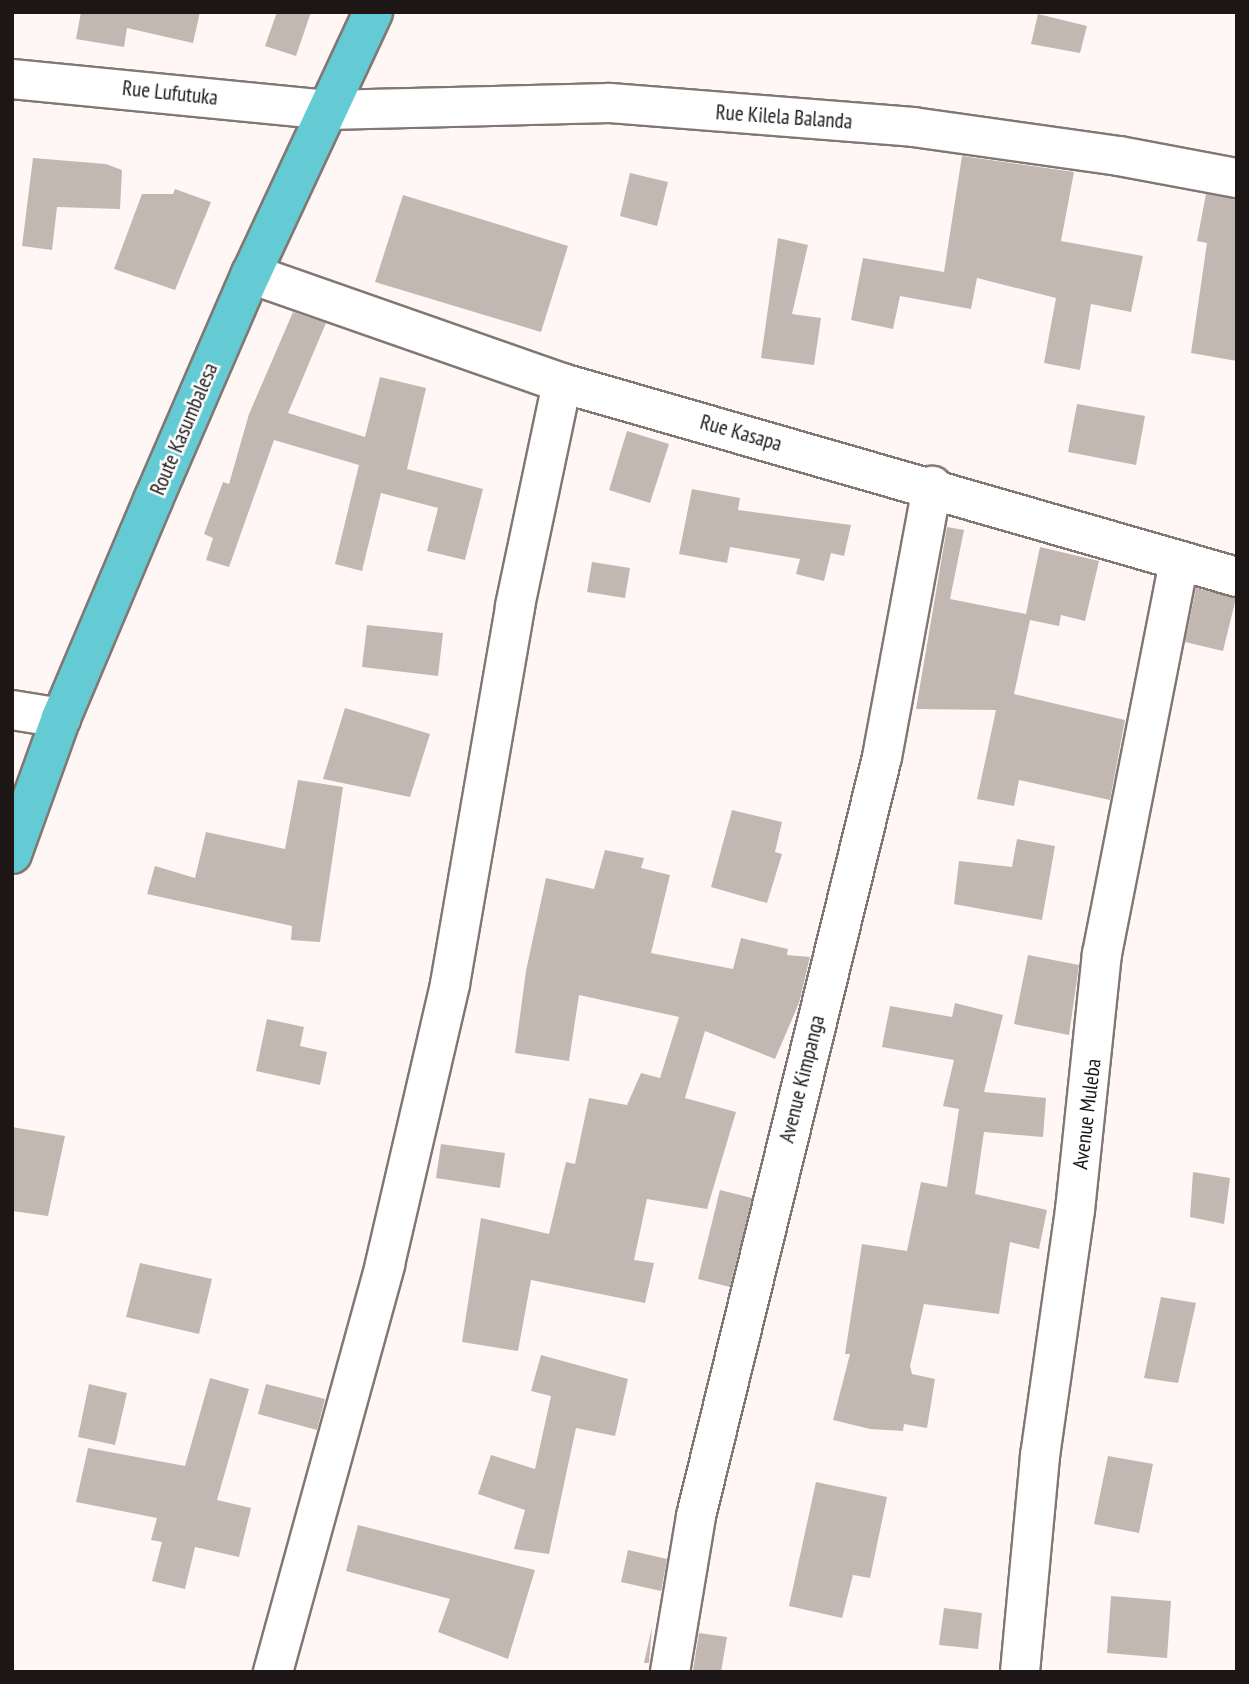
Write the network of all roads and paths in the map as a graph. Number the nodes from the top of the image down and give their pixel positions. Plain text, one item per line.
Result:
1 (373, 12) edge
2 (12, 79) edge
3 (327, 110) junction
4 (1237, 178) edge
5 (251, 274) junction
6 (562, 383) junction
7 (932, 486) junction
8 (1180, 560) junction
9 (1237, 577) edge
10 (12, 710) edge
11 (61, 718) junction
12 (12, 854) edge
13 (273, 1672) edge
14 (670, 1672) edge
15 (1020, 1672) edge

1 - 3 highway, Route Kasumbalesa
2 - 3 street, Rue Lufutuka
3 - 4 street, Rue Kilela Balanda
3 - 5 highway, Route Kasumbalesa
5 - 6 street, Rue Kasapa
5 - 11 highway, Route Kasumbalesa
6 - 7 street, Rue Kasapa
6 - 13 street
7 - 8 street, Rue Kasapa
7 - 14 street, Avenue Kimpanga
8 - 9 street, Rue Kasapa
8 - 15 street, Avenue Muleba
10 - 11 street
11 - 12 highway, Route Kasumbalesa

